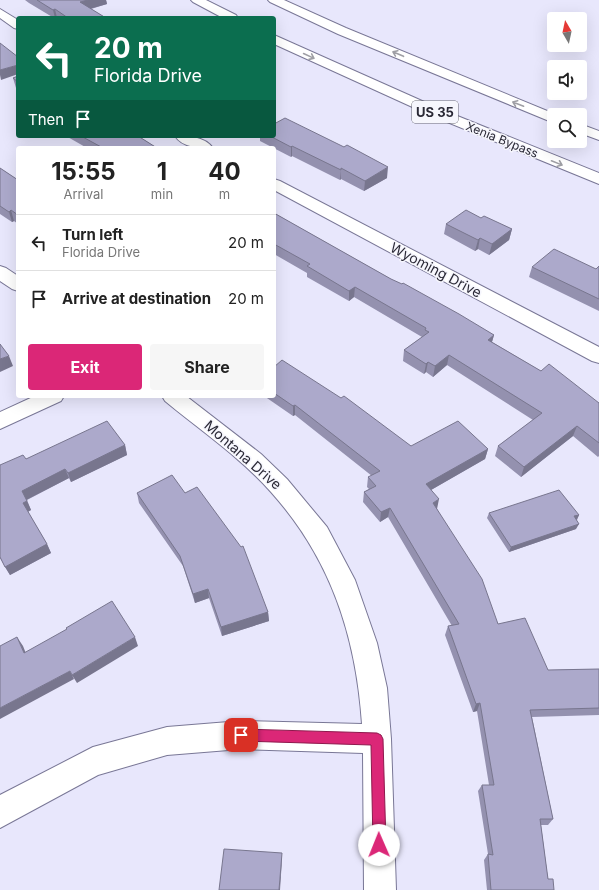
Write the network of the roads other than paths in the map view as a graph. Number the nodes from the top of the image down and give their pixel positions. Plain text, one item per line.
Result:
1 (197, 0) edge
2 (274, 0) edge
3 (1, 15) edge
4 (228, 16) edge
5 (16, 24) edge
6 (276, 40) edge
7 (547, 116) edge
8 (587, 131) edge
9 (599, 136) edge
10 (186, 138) edge
11 (201, 146) edge
12 (599, 180) edge
13 (276, 185) edge
14 (0, 272) edge
15 (16, 284) edge
16 (599, 356) edge
17 (50, 398) edge
18 (175, 398) edge
19 (0, 421) edge
20 (377, 739) junction
21 (0, 813) edge
22 (380, 890) edge

1 - 4 main road
7 -> 2 main road, US 35
3 - 5 main road
6 -> 12 main road, Xenia Bypass / US 35
8 - 9 main road
10 - 11 main road
13 - 16 main road, Wyoming Drive
14 - 15 main road
17 - 19 main road
18 - 20 main road, Montana Drive
20 - 21 main road
20 - 22 main road, Montana Drive

